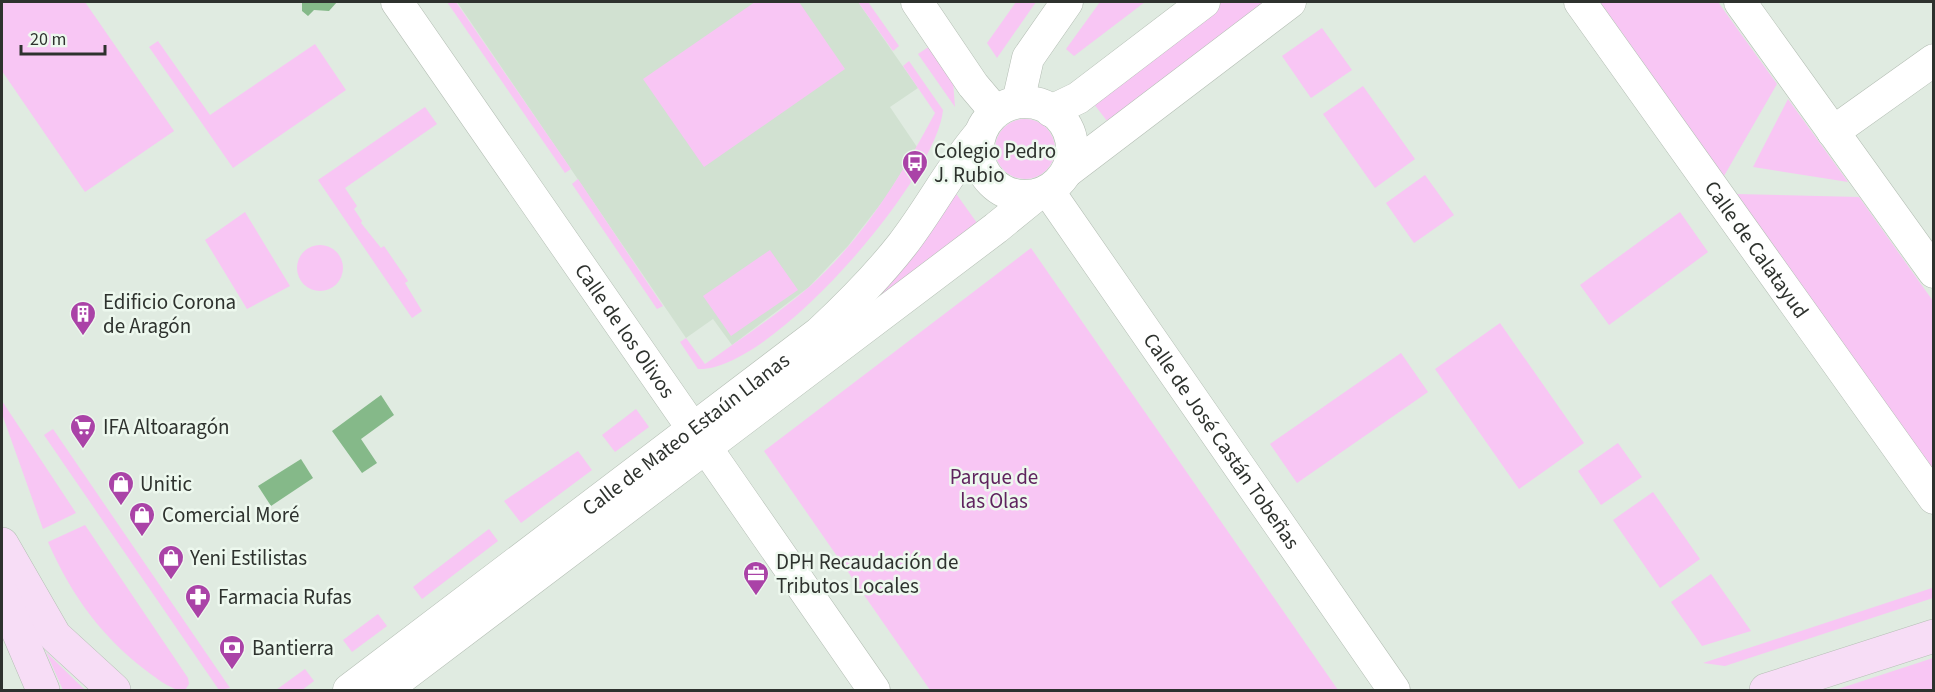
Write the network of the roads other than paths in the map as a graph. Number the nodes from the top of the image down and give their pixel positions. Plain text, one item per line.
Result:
1 (397, 2) edge
2 (917, 2) edge
3 (1066, 2) edge
4 (1204, 2) edge
5 (1290, 2) edge
6 (1580, 2) edge
7 (1740, 2) edge
8 (1934, 60) edge
9 (1051, 111) junction
10 (998, 116) junction
11 (1833, 132) junction
12 (1051, 186) junction
13 (1934, 272) edge
14 (699, 438) junction
15 (1934, 498) edge
16 (2, 544) edge
17 (2, 594) edge
18 (1934, 636) edge
19 (43, 690) edge
20 (114, 690) edge
21 (348, 690) edge
22 (385, 690) edge
23 (874, 690) edge
24 (1394, 690) edge
25 (1766, 690) edge

1 - 14 street, Calle de los Olivos
2 - 10 street
3 - 10 street, Calle de Mateo Estaún Llanas
4 - 9 street
5 - 12 street, Calle de Mateo Estaún Llanas
6 - 15 street, Calle de Calatayud
7 - 11 street
8 - 11 street
9 - 10 street
9 - 12 street
10 - 12 street
10 - 14 street, Calle de Mateo Estaún Llanas
11 - 13 street
12 - 14 street, Calle de Mateo Estaún Llanas
12 - 24 street, Calle de José Castán Tobeñas
14 - 21 street, Calle de Mateo Estaún Llanas
14 - 22 street, Calle de Mateo Estaún Llanas
14 - 23 street, Calle de los Olivos
16 - 20 main road
17 - 19 main road
18 - 25 main road

